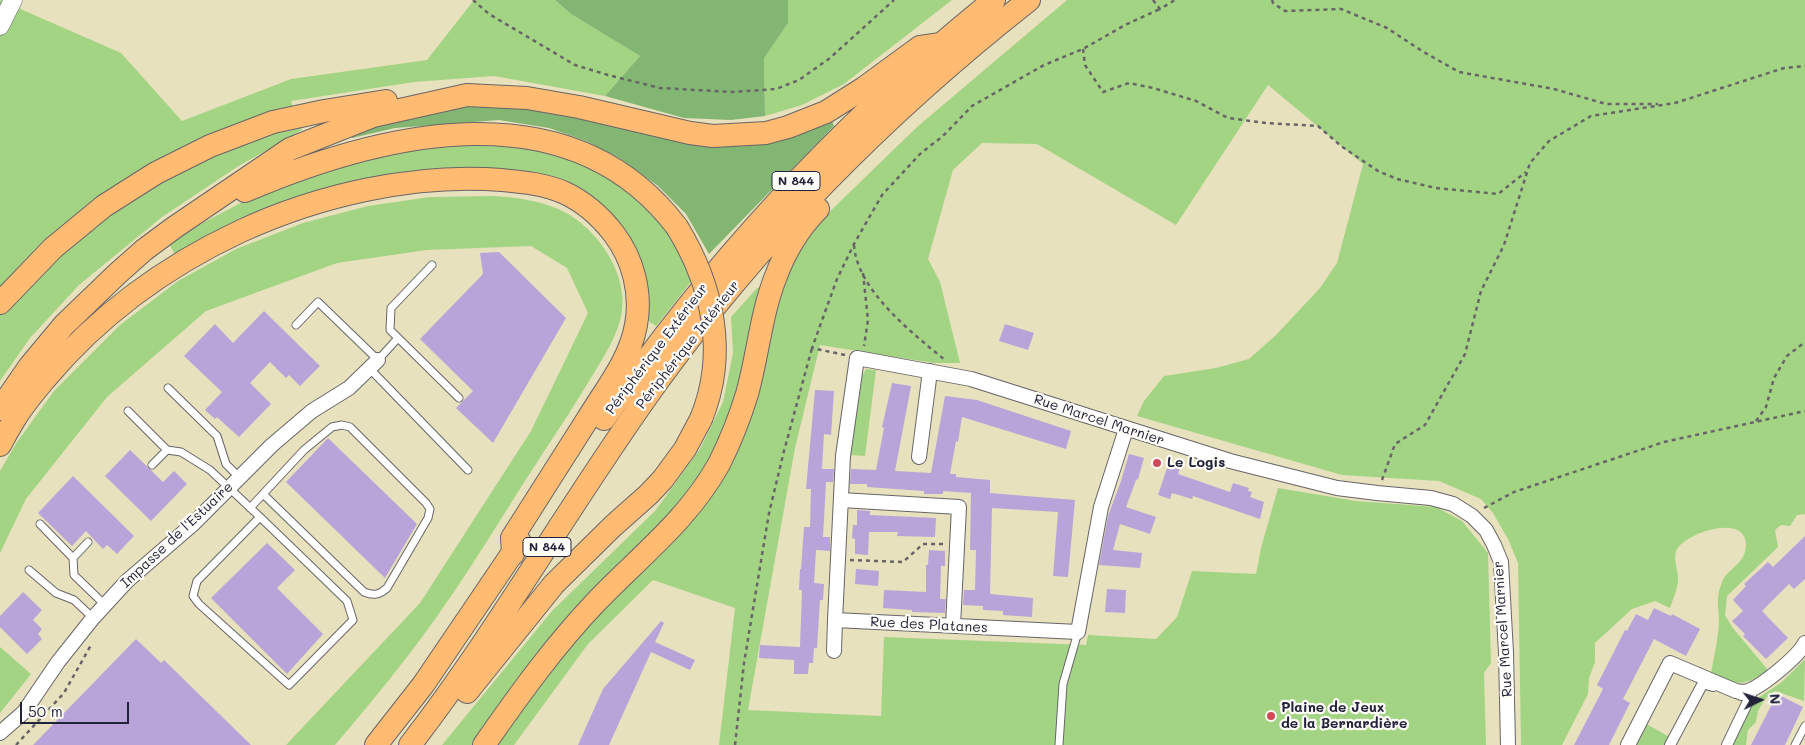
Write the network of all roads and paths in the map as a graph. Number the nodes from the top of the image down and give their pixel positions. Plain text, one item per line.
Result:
1 (13, 0) edge
2 (473, 0) edge
3 (894, 0) edge
4 (994, 0) edge
5 (1029, 0) edge
6 (1153, 0) edge
7 (1175, 0) edge
8 (1272, 0) edge
9 (1160, 9) junction
10 (0, 26) edge
11 (942, 44) junction
12 (1083, 49) junction
13 (1805, 66) edge
14 (942, 71) junction
15 (467, 96) junction
16 (1668, 104) junction
17 (1527, 172) junction
18 (205, 208) junction
19 (854, 244) junction
20 (432, 265) dead end
21 (864, 273) junction
22 (0, 303) edge
23 (296, 325) dead end
24 (398, 338) junction
25 (1805, 342) edge
26 (812, 348) junction
27 (857, 358) junction
28 (373, 364) junction
29 (930, 371) junction
30 (954, 375) junction
31 (168, 388) dead end
32 (459, 398) dead end
33 (0, 408) edge
34 (1805, 411) edge
35 (128, 412) dead end
36 (1755, 422) junction
37 (1126, 429) junction
38 (0, 446) edge
39 (167, 450) junction
40 (919, 457) dead end
41 (152, 465) dead end
42 (468, 470) dead end
43 (239, 477) junction
44 (228, 487) junction
45 (263, 494) junction
46 (1377, 494) junction
47 (841, 500) junction
48 (250, 508) junction
49 (1472, 516) junction
50 (260, 517) junction
51 (40, 524) dead end
52 (88, 542) dead end
53 (957, 544) junction
54 (512, 554) junction
55 (74, 558) junction
56 (838, 559) junction
57 (29, 570) dead end
58 (105, 605) junction
59 (93, 618) junction
60 (835, 620) junction
61 (953, 626) junction
62 (1078, 632) junction
63 (94, 639) dead end
64 (1805, 643) edge
65 (834, 651) dead end
66 (1736, 691) junction
67 (1805, 726) edge
68 (0, 733) edge
69 (16, 745) edge
70 (376, 745) edge
71 (410, 745) edge
72 (423, 745) edge
73 (484, 745) edge
74 (736, 745) edge
75 (1059, 745) edge
76 (1508, 745) edge
77 (1628, 745) edge
78 (1670, 745) edge
79 (1727, 745) edge
80 (1796, 745) edge

1 - 10 street
2 - 3 path
4 - 11 highway, Périphérique Extérieur / N 844
5 - 14 highway, Périphérique Intérieur / N 844
6 - 9 path
7 - 9 path
8 - 16 path
9 - 12 path
11 - 15 highway
11 - 54 highway, Périphérique Extérieur / N 844
12 - 17 path
12 - 19 path
13 - 16 path
14 - 71 highway, Périphérique Intérieur / N 844
14 - 73 highway
15 - 18 highway
15 - 22 highway
16 - 17 path
17 - 46 path
18 - 33 highway
18 - 72 highway, bridge
19 - 21 path
19 - 26 path
20 - 24 lane
21 - 27 path
21 - 30 path
23 - 28 lane
24 - 28 lane
24 - 32 lane
25 - 36 path
26 - 27 path
26 - 74 path
27 - 29 street, Rue Marcel Marnier
27 - 47 street
28 - 42 lane
28 - 43 street, Impasse de l'Estuaire
29 - 30 street, Rue Marcel Marnier
29 - 40 street
30 - 37 street, Rue Marcel Marnier
31 - 43 lane
34 - 36 path
35 - 39 lane
36 - 49 path
37 - 46 street, Rue Marcel Marnier
37 - 62 street
38 - 54 highway
39 - 41 lane
39 - 44 lane
43 - 44 street, Impasse de l'Estuaire
44 - 48 lane
44 - 58 street, Impasse de l'Estuaire
45 - 45 lane
45 - 48 lane
46 - 49 street, Rue Marcel Marnier
47 - 53 street
47 - 56 street
48 - 50 lane
49 - 76 street, Rue Marcel Marnier
50 - 50 lane
51 - 55 lane
52 - 55 lane
53 - 56 path
53 - 61 street
54 - 70 highway, Périphérique Extérieur / N 844
55 - 58 lane
56 - 60 street
57 - 59 lane
58 - 59 street, Impasse de l'Estuaire
59 - 68 street, Impasse de l'Estuaire
60 - 61 street, Rue des Platanes
60 - 65 street
61 - 62 street, Rue des Platanes
62 - 75 lane
63 - 69 path
64 - 66 street
66 - 77 street
66 - 78 street
66 - 79 street
67 - 80 lane

